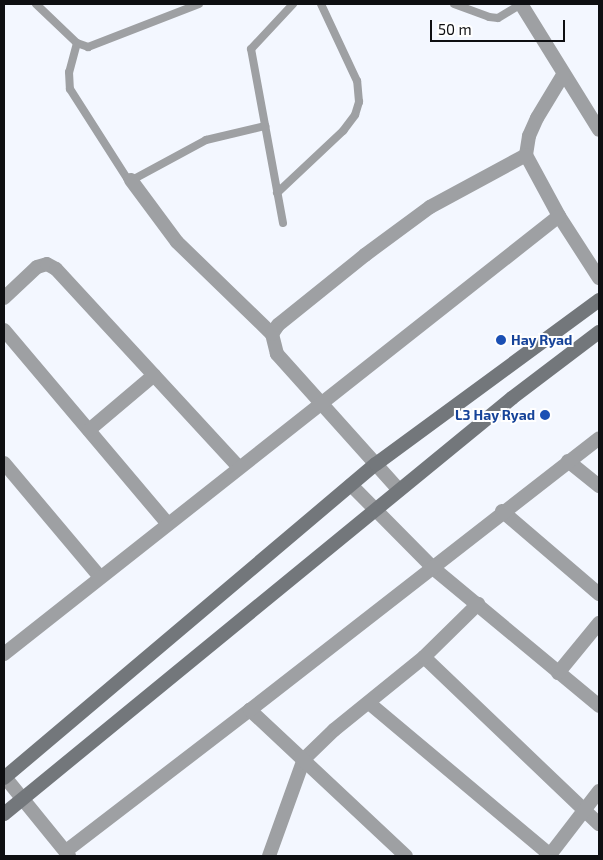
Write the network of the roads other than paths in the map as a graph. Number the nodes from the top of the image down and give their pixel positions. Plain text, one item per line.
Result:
1 (36, 4) edge
2 (199, 4) edge
3 (292, 4) edge
4 (321, 4) edge
5 (454, 4) edge
6 (521, 4) edge
7 (77, 43) junction
8 (563, 75) junction
9 (595, 114) edge
10 (265, 126) junction
11 (599, 130) edge
12 (526, 155) junction
13 (132, 180) junction
14 (277, 193) junction
15 (558, 216) junction
16 (282, 223) dead end
17 (599, 278) edge
18 (4, 298) edge
19 (599, 300) edge
20 (4, 330) edge
21 (599, 332) edge
22 (272, 334) junction
23 (154, 375) junction
24 (321, 405) junction
25 (88, 430) junction
26 (599, 438) edge
27 (568, 461) junction
28 (4, 463) edge
29 (376, 464) junction
30 (239, 467) junction
31 (351, 485) junction
32 (599, 486) edge
33 (399, 490) junction
34 (375, 509) junction
35 (502, 510) junction
36 (168, 524) junction
37 (433, 568) junction
38 (100, 577) junction
39 (599, 594) edge
40 (478, 604) junction
41 (599, 623) edge
42 (6, 647) edge
43 (424, 657) junction
44 (558, 673) junction
45 (369, 703) junction
46 (599, 706) edge
47 (250, 710) junction
48 (304, 759) junction
49 (4, 777) edge
50 (599, 791) edge
51 (21, 798) junction
52 (583, 810) junction
53 (4, 814) edge
54 (599, 824) edge
55 (274, 853) edge
56 (67, 854) edge
57 (406, 856) edge
58 (550, 856) edge

1 - 7 lane
2 - 7 lane
3 - 10 lane
4 - 14 lane
5 - 6 lane
6 - 8 street
7 - 13 lane
8 - 9 street
8 - 12 street
9 - 11 street
10 - 13 lane
10 - 14 lane
12 - 15 street
12 - 22 street
13 - 22 street
14 - 16 lane
15 - 17 street
15 - 24 street
18 - 23 street
19 - 29 main road
20 - 25 street
21 - 33 main road
22 - 24 street
23 - 25 street
23 - 30 street
24 - 29 street
24 - 30 street
25 - 36 street
26 - 27 street
27 - 32 street
27 - 35 street
28 - 38 street
29 - 31 main road
29 - 33 street
30 - 36 street
31 - 34 street
31 - 49 main road
33 - 34 main road
34 - 37 street
34 - 51 main road
35 - 37 street
35 - 39 street
36 - 38 street
37 - 40 street
37 - 47 street
38 - 42 street
40 - 43 street
40 - 44 street
41 - 44 street
43 - 45 street
43 - 52 street
44 - 46 street
45 - 48 street
45 - 58 street
47 - 48 street
47 - 56 street
48 - 55 street
48 - 57 street
49 - 51 street
50 - 52 street
51 - 53 main road
51 - 56 street
52 - 54 street
52 - 58 street

